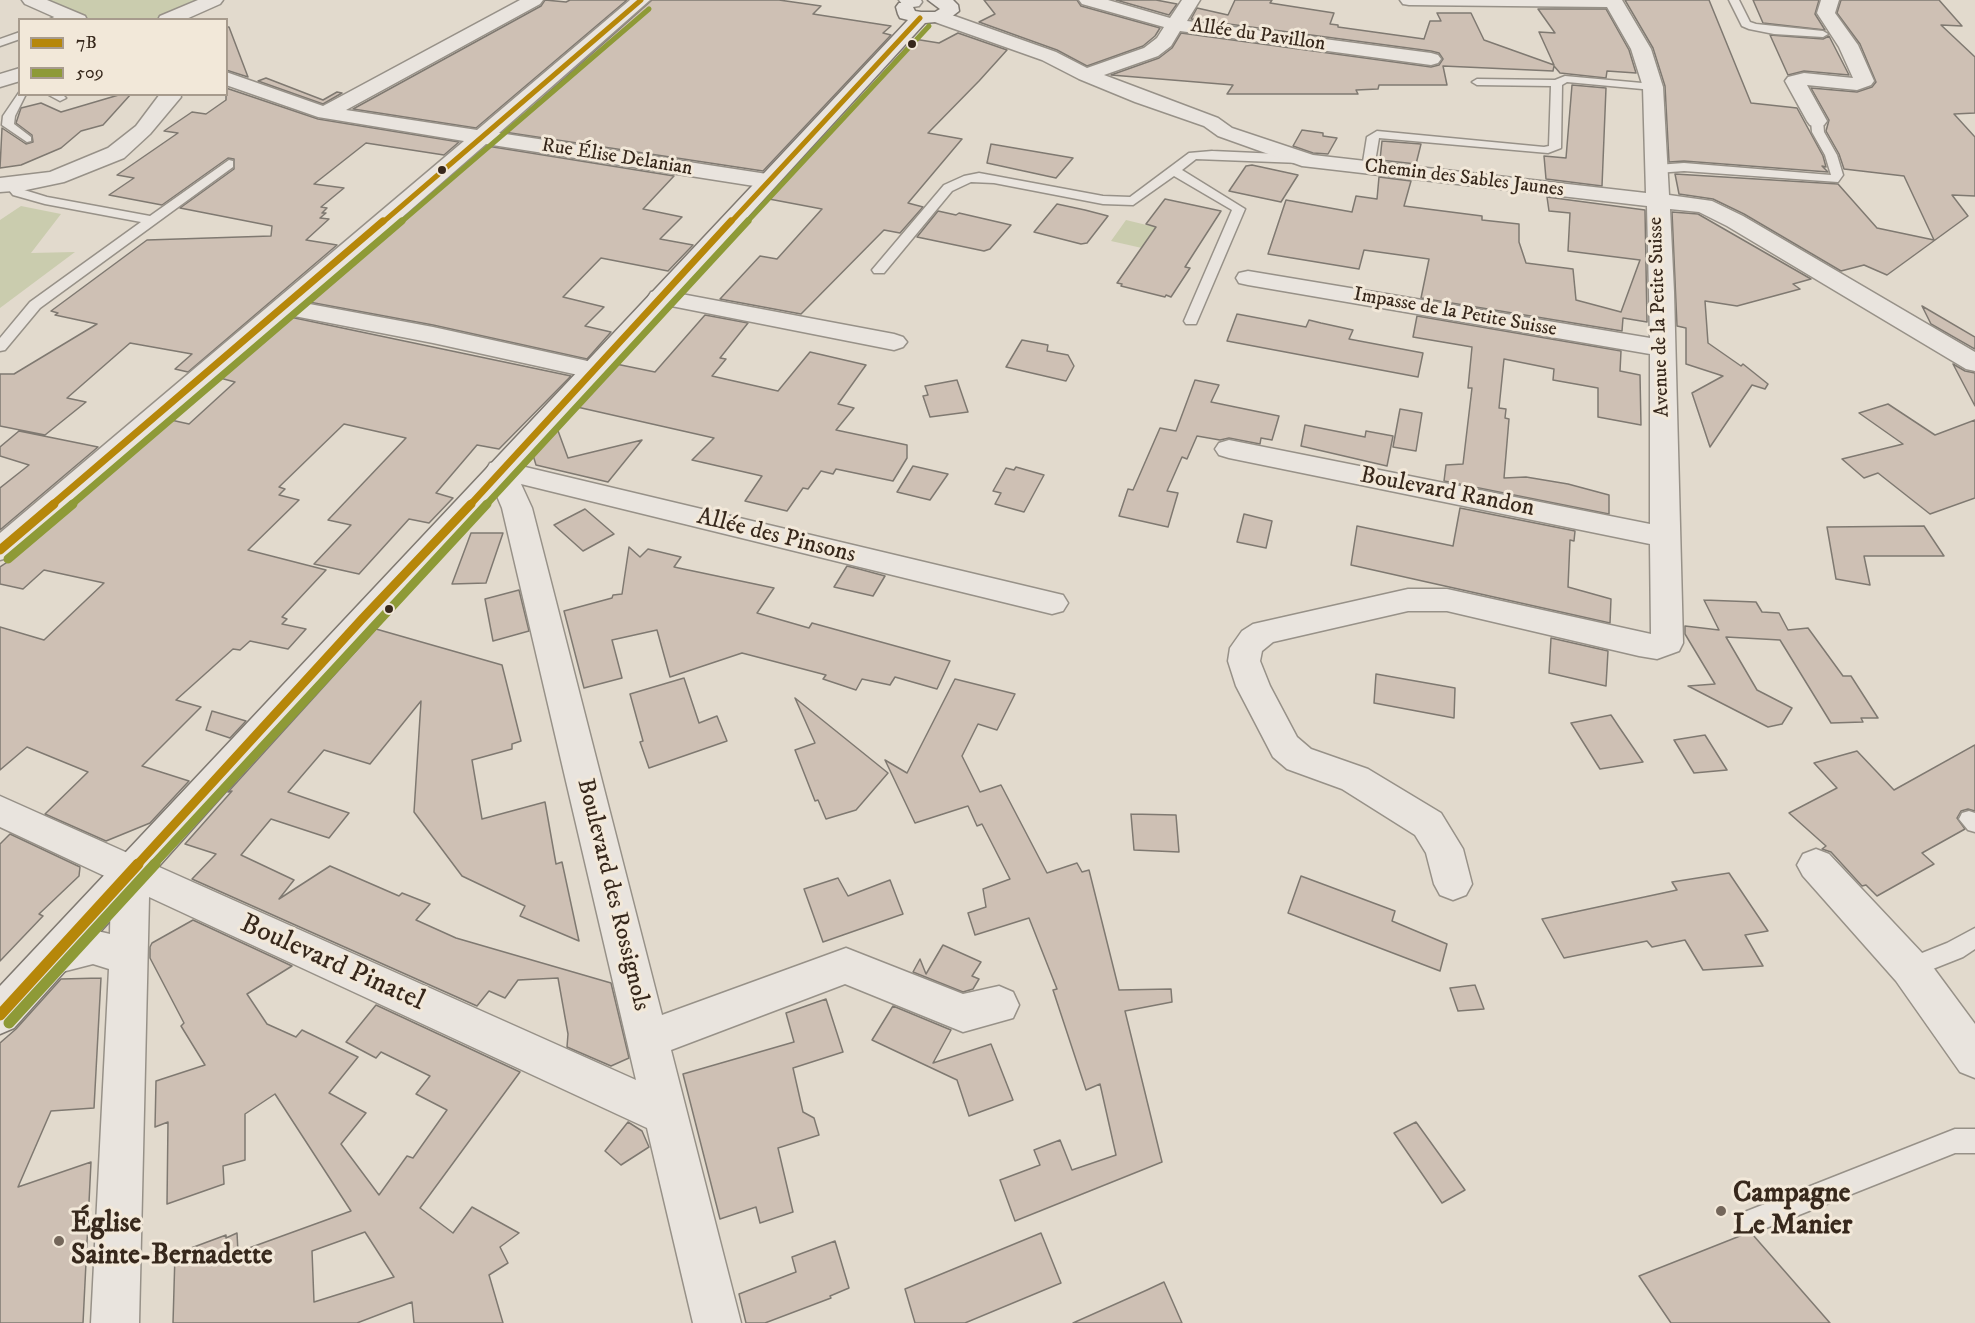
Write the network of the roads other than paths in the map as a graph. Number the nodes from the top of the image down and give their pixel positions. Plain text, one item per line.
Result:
1 (31, 0) edge
2 (214, 0) edge
3 (534, 0) edge
4 (641, 0) edge
5 (1088, 0) edge
6 (1191, 0) edge
7 (1409, 0) edge
8 (1734, 0) edge
9 (1830, 0) edge
10 (1613, 1) edge
11 (931, 5) edge
12 (65, 18) edge
13 (172, 18) edge
14 (1176, 25) junction
15 (1822, 34) dead end
16 (18, 35) edge
17 (0, 43) edge
18 (1431, 59) dead end
19 (1086, 75) junction
20 (228, 79) edge
21 (1477, 82) dead end
22 (13, 83) edge
23 (1557, 83) junction
24 (1653, 87) junction
25 (157, 96) edge
26 (171, 96) edge
27 (325, 112) junction
28 (1817, 121) joint
29 (482, 137) junction
30 (27, 139) dead end
31 (1301, 159) junction
32 (229, 164) dead end
33 (86, 166) junction
34 (1368, 168) junction
35 (1657, 169) junction
36 (1173, 170) junction
37 (767, 181) junction
38 (5, 184) edge
39 (1657, 201) junction
40 (152, 220) junction
41 (879, 270) dead end
42 (1248, 278) dead end
43 (660, 297) junction
44 (286, 307) junction
45 (1191, 321) dead end
46 (894, 342) dead end
47 (0, 347) edge
48 (1662, 348) junction
49 (1975, 363) edge
50 (592, 370) junction
51 (1229, 449) dead end
52 (500, 470) junction
53 (1665, 537) junction
54 (0, 550) edge
55 (1052, 603) dead end
56 (0, 811) edge
57 (1816, 865) dead end
58 (130, 872) junction
59 (1453, 884) dead end
60 (1975, 938) edge
61 (54, 956) junction
62 (129, 957) junction
63 (1910, 968) junction
64 (999, 1005) dead end
65 (0, 1015) edge
66 (647, 1040) junction
67 (1975, 1058) edge
68 (666, 1115) junction
69 (1975, 1141) edge
70 (1751, 1222) dead end
71 (115, 1323) edge
72 (717, 1323) edge

1 - 12 street
2 - 13 street
3 - 27 street
4 - 29 street
5 - 14 street, Allée du Pavillon
6 - 14 street
7 - 10 street
8 - 15 lane
9 - 28 street
10 - 24 street, Avenue de la Petite Suisse
11 - 19 street, Chemin des Sables Jaunes
11 - 37 street
14 - 18 street, Allée du Pavillon
14 - 19 street
16 - 17 lane
19 - 31 street, Chemin des Sables Jaunes
20 - 27 street
21 - 23 lane
22 - 30 lane
23 - 24 lane
23 - 34 lane
24 - 35 street, Avenue de la Petite Suisse
25 - 33 street
26 - 33 street
27 - 29 street, Rue Élise Delanian
28 - 35 lane
29 - 37 street, Rue Élise Delanian
29 - 44 street
31 - 34 street, Chemin des Sables Jaunes
31 - 36 lane
32 - 40 lane
33 - 38 street
34 - 39 street, Chemin des Sables Jaunes
35 - 39 street, Avenue de la Petite Suisse
36 - 41 lane
36 - 45 lane
37 - 43 street
38 - 40 lane
39 - 48 street, Avenue de la Petite Suisse
39 - 49 street, Chemin des Sables Jaunes
40 - 47 lane
42 - 48 street, Impasse de la Petite Suisse
43 - 46 street
43 - 50 street
44 - 50 street
44 - 54 street
48 - 53 street, Avenue de la Petite Suisse
50 - 52 street
51 - 53 street, Boulevard Randon
52 - 55 street, Allée des Pinsons
52 - 58 street
52 - 66 street, Boulevard des Rossignols
53 - 59 street, Avenue de la Petite Suisse
56 - 58 street, Boulevard Pinatel
57 - 63 street
58 - 61 street
58 - 62 street
58 - 68 street, Boulevard Pinatel
60 - 63 lane
61 - 62 street
61 - 65 street
62 - 71 street
63 - 67 street
64 - 66 street
66 - 68 street, Boulevard des Rossignols
68 - 72 street, Boulevard des Rossignols
69 - 70 lane

